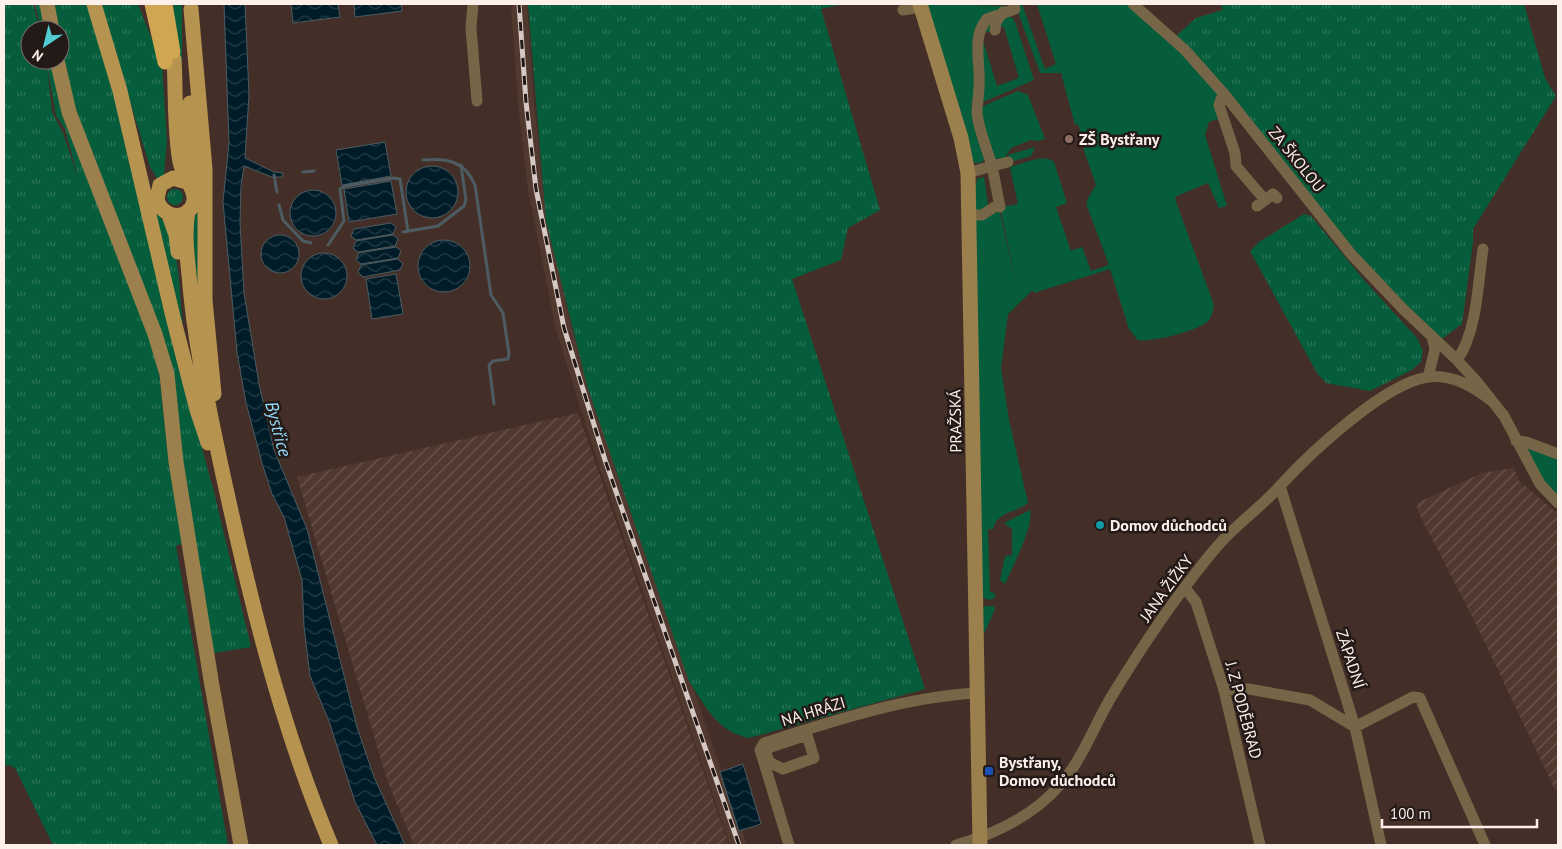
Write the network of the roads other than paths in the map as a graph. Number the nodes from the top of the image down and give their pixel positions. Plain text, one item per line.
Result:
1 (47, 4) edge
2 (94, 4) edge
3 (152, 4) edge
4 (165, 4) edge
5 (473, 4) edge
6 (1133, 4) edge
7 (921, 5) edge
8 (191, 6) edge
9 (1015, 9) dead end
10 (903, 10) dead end
11 (1003, 12) junction
12 (50, 20) edge
13 (995, 30) dead end
14 (170, 60) junction
15 (59, 70) edge
16 (120, 91) junction
17 (1225, 95) junction
18 (477, 101) dead end
19 (1008, 162) dead end
20 (992, 166) junction
21 (968, 172) junction
22 (162, 185) junction
23 (190, 187) junction
24 (1277, 198) dead end
25 (188, 211) junction
26 (169, 215) junction
27 (970, 216) junction
28 (1483, 249) dead end
29 (1432, 336) junction
30 (1457, 360) junction
31 (1428, 377) junction
32 (1493, 402) junction
33 (1516, 441) junction
34 (1558, 454) edge
35 (216, 458) junction
36 (1280, 486) junction
37 (1558, 503) edge
38 (1184, 588) junction
39 (1224, 690) junction
40 (977, 694) junction
41 (1355, 727) junction
42 (980, 842) edge
43 (241, 845) edge
44 (332, 845) edge
45 (789, 845) edge
46 (956, 845) edge
47 (1260, 845) edge
48 (1381, 845) edge
49 (1485, 845) edge

1 - 12 street
2 - 16 main road
3 - 14 highway
4 - 14 highway
5 - 18 street
6 - 17 street, ZA ŠKOLOU
7 - 10 street
7 - 21 street, PRAŽSKÁ
8 - 23 main road
8 - 35 main road
9 - 11 street
11 - 13 street
11 - 20 street
14 - 22 main road
14 - 23 main road
15 - 43 street
16 - 22 main road
16 - 35 main road
17 - 24 street
17 - 29 street, ZA ŠKOLOU
19 - 20 street
20 - 21 street
20 - 27 street
21 - 27 street, PRAŽSKÁ
22 - 23 main road
22 - 26 main road
23 - 25 main road
25 - 26 main road
25 - 35 main road
26 - 35 main road
27 - 40 street, PRAŽSKÁ
28 - 30 street
29 - 30 street, ZA ŠKOLOU
29 - 31 street
30 - 32 street, ZA ŠKOLOU
31 - 32 street, JANA ŽIŽKY
31 - 36 street, JANA ŽIŽKY
32 - 33 street
33 - 34 street
33 - 37 street
35 - 44 main road
36 - 38 street, JANA ŽIŽKY
36 - 41 street, ZÁPADNÍ
38 - 39 street, J. Z PODĚBRAD
38 - 42 street, JANA ŽIŽKY
39 - 41 street
39 - 47 street, J. Z PODĚBRAD
40 - 42 street, PRAŽSKÁ
40 - 45 street, NA HRÁZI
41 - 48 street, ZÁPADNÍ
41 - 49 street
42 - 46 street, JANA ŽIŽKY

